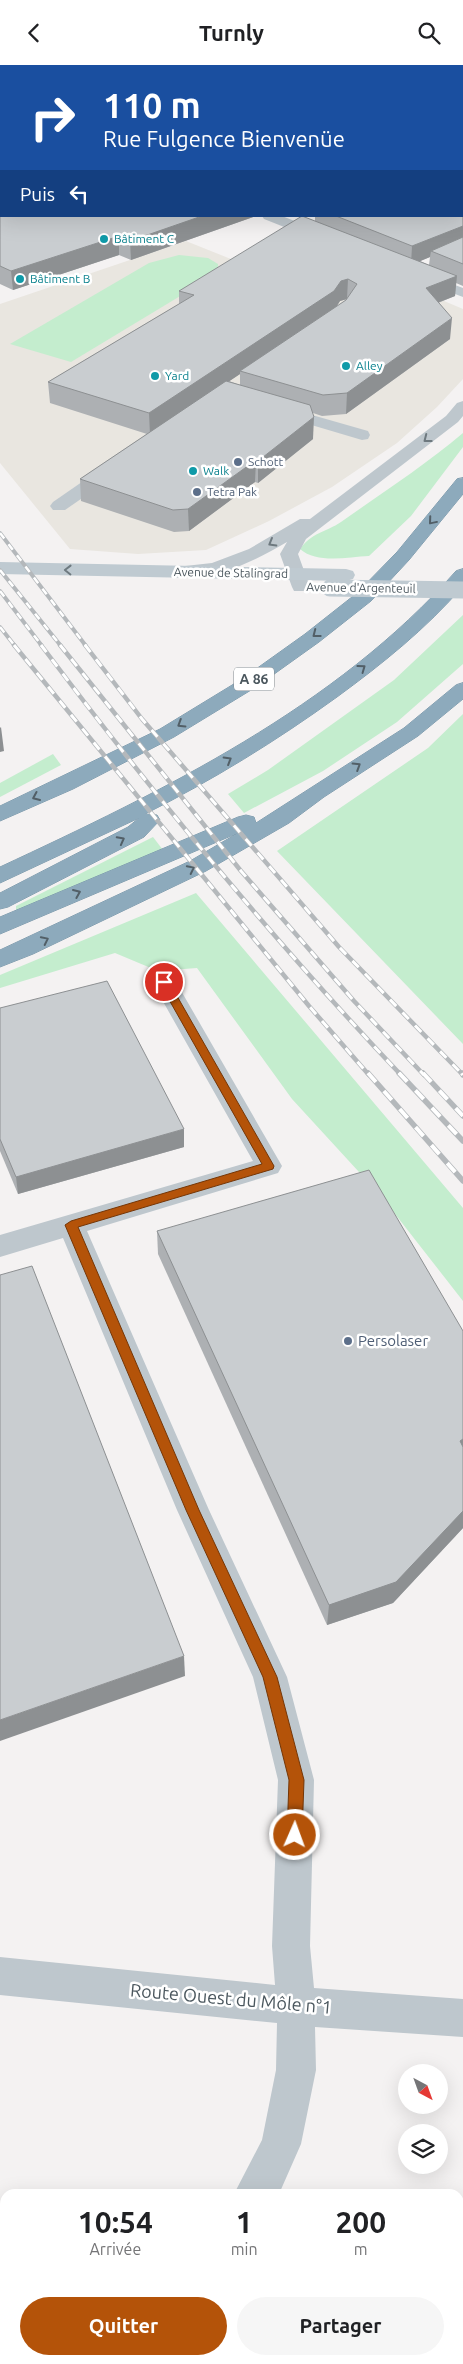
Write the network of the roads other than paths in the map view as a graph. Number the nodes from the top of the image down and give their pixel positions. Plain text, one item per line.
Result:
1 (271, 217) edge
2 (331, 241) edge
3 (433, 263) edge
4 (463, 293) edge
5 (260, 405) edge
6 (463, 406) edge
7 (362, 435) dead end
8 (123, 462) edge
9 (463, 483) edge
10 (344, 501) junction
11 (59, 506) dead end
12 (0, 568) edge
13 (170, 572) junction
14 (463, 576) edge
15 (299, 580) junction
16 (0, 581) edge
17 (463, 590) edge
18 (463, 689) edge
19 (186, 785) junction
20 (316, 792) junction
21 (0, 814) edge
22 (0, 876) edge
23 (0, 902) edge
24 (0, 926) edge
25 (0, 959) edge
26 (164, 982) dead end
27 (71, 1225) junction
28 (0, 1246) edge
29 (0, 1976) edge
30 (296, 2006) junction
31 (463, 2018) edge
32 (259, 2189) edge

1 - 2 street
3 - 4 street
5 - 7 street
6 -> 10 street
8 - 11 street
9 -> 21 highway, A 86
10 -> 13 street
10 - 15 street
13 -> 12 main road, Avenue de Stalingrad
13 - 15 main road, Avenue de Stalingrad
14 - 15 main road, Avenue de Stalingrad
19 -> 14 highway
15 - 16 main road, Avenue d'Argenteuil
15 - 17 main road, Avenue d'Argenteuil, bridge
20 -> 18 highway
19 - 22 highway
23 -> 19 highway
24 -> 20 highway
25 -> 20 highway
26 - 27 street
27 - 28 street
27 - 30 street
29 - 30 street, Route Ouest du Môle n°1
30 - 31 street, Route Ouest du Môle n°1
30 - 32 street

